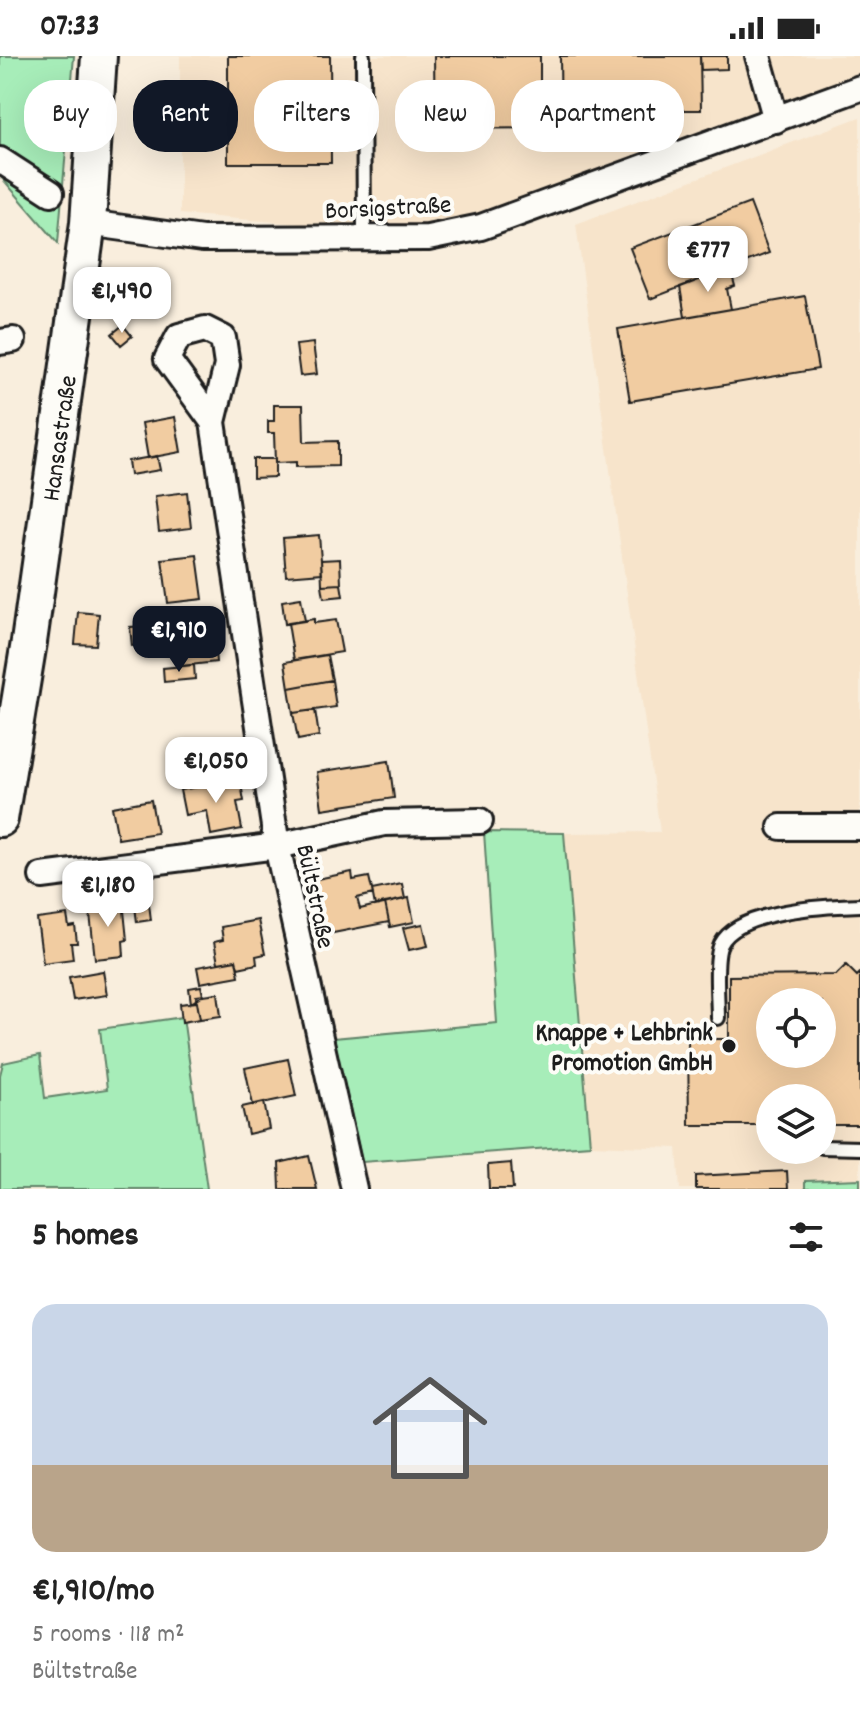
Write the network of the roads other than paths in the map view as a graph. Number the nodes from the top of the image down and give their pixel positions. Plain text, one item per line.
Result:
1 (99, 56) edge
2 (363, 56) edge
3 (758, 56) edge
4 (860, 88) edge
5 (776, 120) junction
6 (0, 160) edge
7 (51, 193) dead end
8 (88, 223) junction
9 (364, 238) junction
10 (213, 422) dead end
11 (0, 819) edge
12 (480, 821) dead end
13 (781, 827) dead end
14 (860, 827) edge
15 (277, 846) junction
16 (42, 876) dead end
17 (860, 905) edge
18 (718, 1018) dead end
19 (836, 1147) edge
20 (860, 1148) edge
21 (354, 1189) edge

1 - 8 main road, Hansastraße
2 - 9 lane
3 - 5 street
4 - 5 street, Borsigstraße
5 - 9 street, Borsigstraße
6 - 7 street
8 - 9 street, Borsigstraße
8 - 11 main road, Hansastraße
10 - 15 street, Bültstraße
12 - 15 street
13 - 14 street
15 - 16 street
15 - 21 street, Bültstraße
17 - 18 lane
19 - 20 lane

